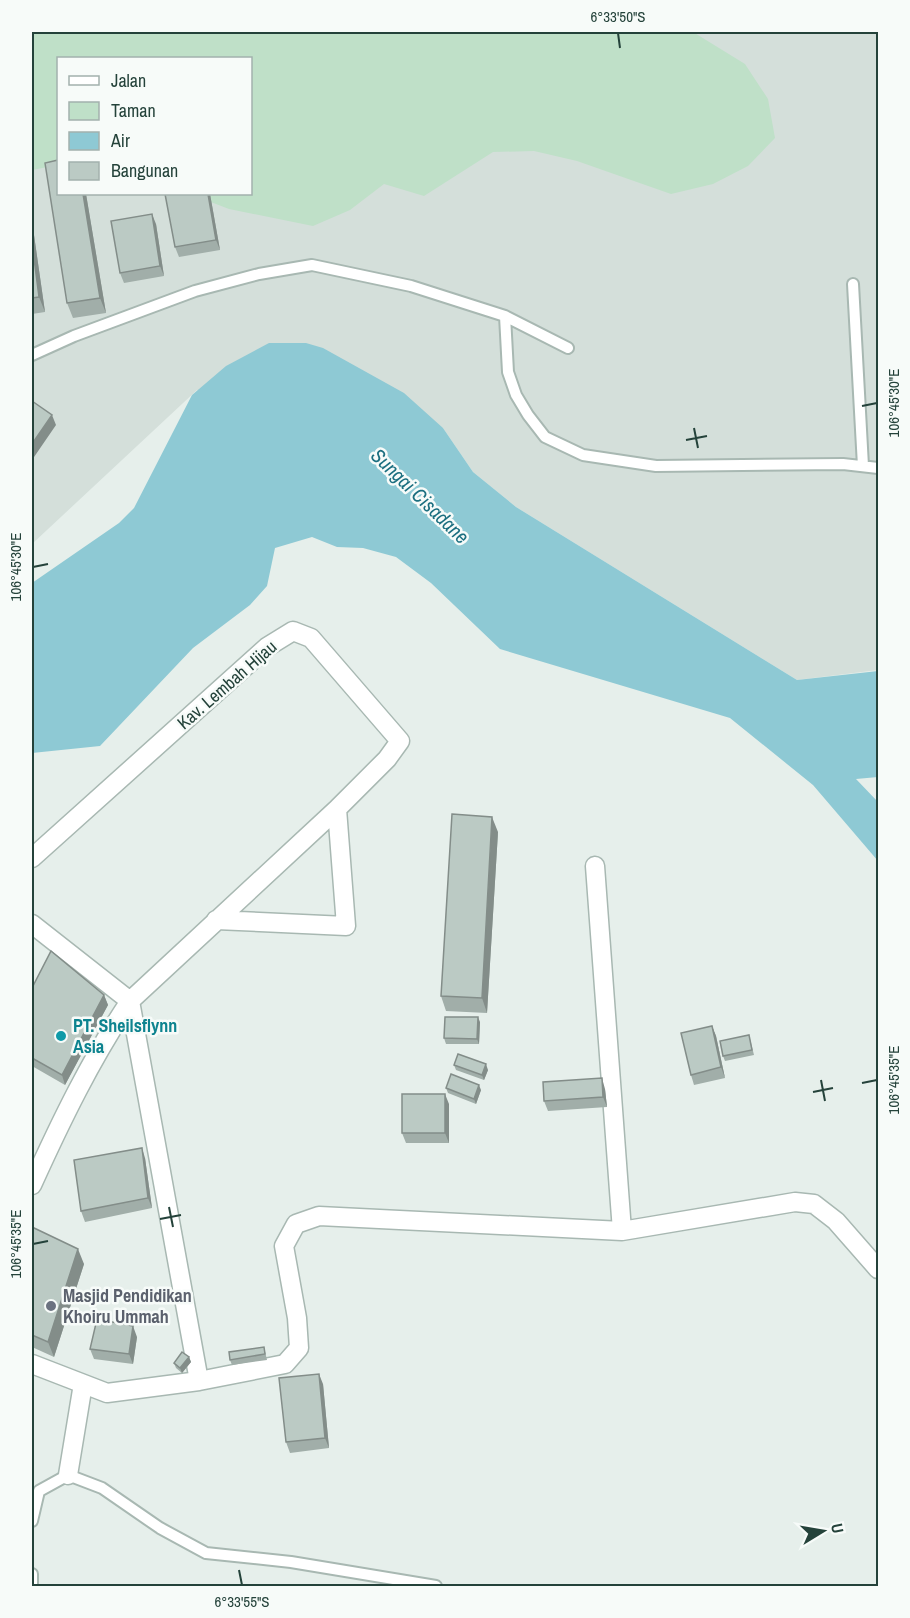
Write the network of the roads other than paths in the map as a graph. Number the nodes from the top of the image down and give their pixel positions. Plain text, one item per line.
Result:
1 (853, 284) dead end
2 (505, 316) junction
3 (568, 348) dead end
4 (32, 355) edge
5 (863, 466) junction
6 (879, 468) edge
7 (337, 809) junction
8 (32, 858) edge
9 (595, 866) dead end
10 (216, 920) junction
11 (32, 924) edge
12 (130, 1000) junction
13 (32, 1185) edge
14 (622, 1231) junction
15 (879, 1269) edge
16 (32, 1364) edge
17 (199, 1381) junction
18 (83, 1384) junction
19 (68, 1475) junction
20 (32, 1521) edge
21 (32, 1574) edge
22 (32, 1587) edge
23 (436, 1587) edge

1 - 5 lane
2 - 3 lane
2 - 4 lane
2 - 5 lane
5 - 6 lane
7 - 8 street, Kav. Lembah Hijau
7 - 10 street, Kav. Lembah Hijau
7 - 10 street
9 - 14 street
10 - 12 street, Kav. Lembah Hijau
11 - 12 street
12 - 13 street, Kav. Lembah Hijau
12 - 17 street
14 - 15 street
14 - 17 street
16 - 18 street
17 - 18 street
18 - 19 street
19 - 20 lane
19 - 23 lane
21 - 22 lane

